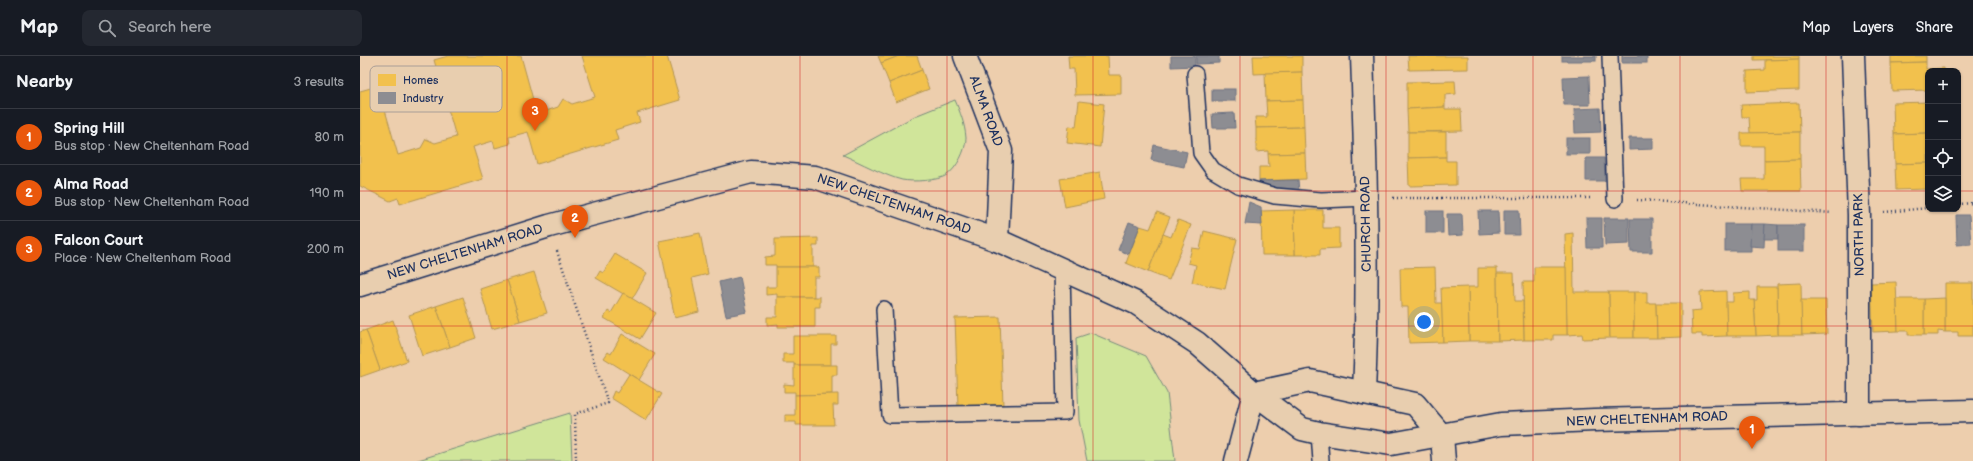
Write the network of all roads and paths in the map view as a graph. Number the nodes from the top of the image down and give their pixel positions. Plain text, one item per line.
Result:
1 (966, 56) edge
2 (1362, 56) edge
3 (1610, 56) edge
4 (1853, 56) edge
5 (1195, 74) dead end
6 (1367, 198) junction
7 (1615, 198) dead end
8 (1973, 203) edge
9 (1961, 204) edge
10 (1925, 208) edge
11 (1860, 215) junction
12 (549, 226) junction
13 (997, 240) junction
14 (1062, 270) junction
15 (360, 285) edge
16 (884, 309) dead end
17 (1254, 393) junction
18 (1364, 393) junction
19 (1973, 411) edge
20 (1859, 414) junction
21 (1319, 433) junction
22 (1442, 436) junction
23 (576, 461) edge
24 (1236, 461) edge
25 (1321, 461) edge
26 (1444, 461) edge

1 - 13 street, ALMA ROAD
2 - 6 street, CHURCH ROAD
3 - 7 lane
4 - 11 street, NORTH PARK
5 - 6 lane
6 - 18 street, CHURCH ROAD
8 - 9 path
10 - 11 path
11 - 20 street, NORTH PARK
12 - 13 street, NEW CHELTENHAM ROAD
12 - 15 street, NEW CHELTENHAM ROAD
12 - 23 path
13 - 14 street, NEW CHELTENHAM ROAD
14 - 16 lane
14 - 17 street, NEW CHELTENHAM ROAD
17 - 18 street
17 - 21 street, NEW CHELTENHAM ROAD
17 - 24 street
18 - 22 street
19 - 20 street, NEW CHELTENHAM ROAD
20 - 22 street, NEW CHELTENHAM ROAD
21 - 22 street, NEW CHELTENHAM ROAD
21 - 25 lane
22 - 26 street

